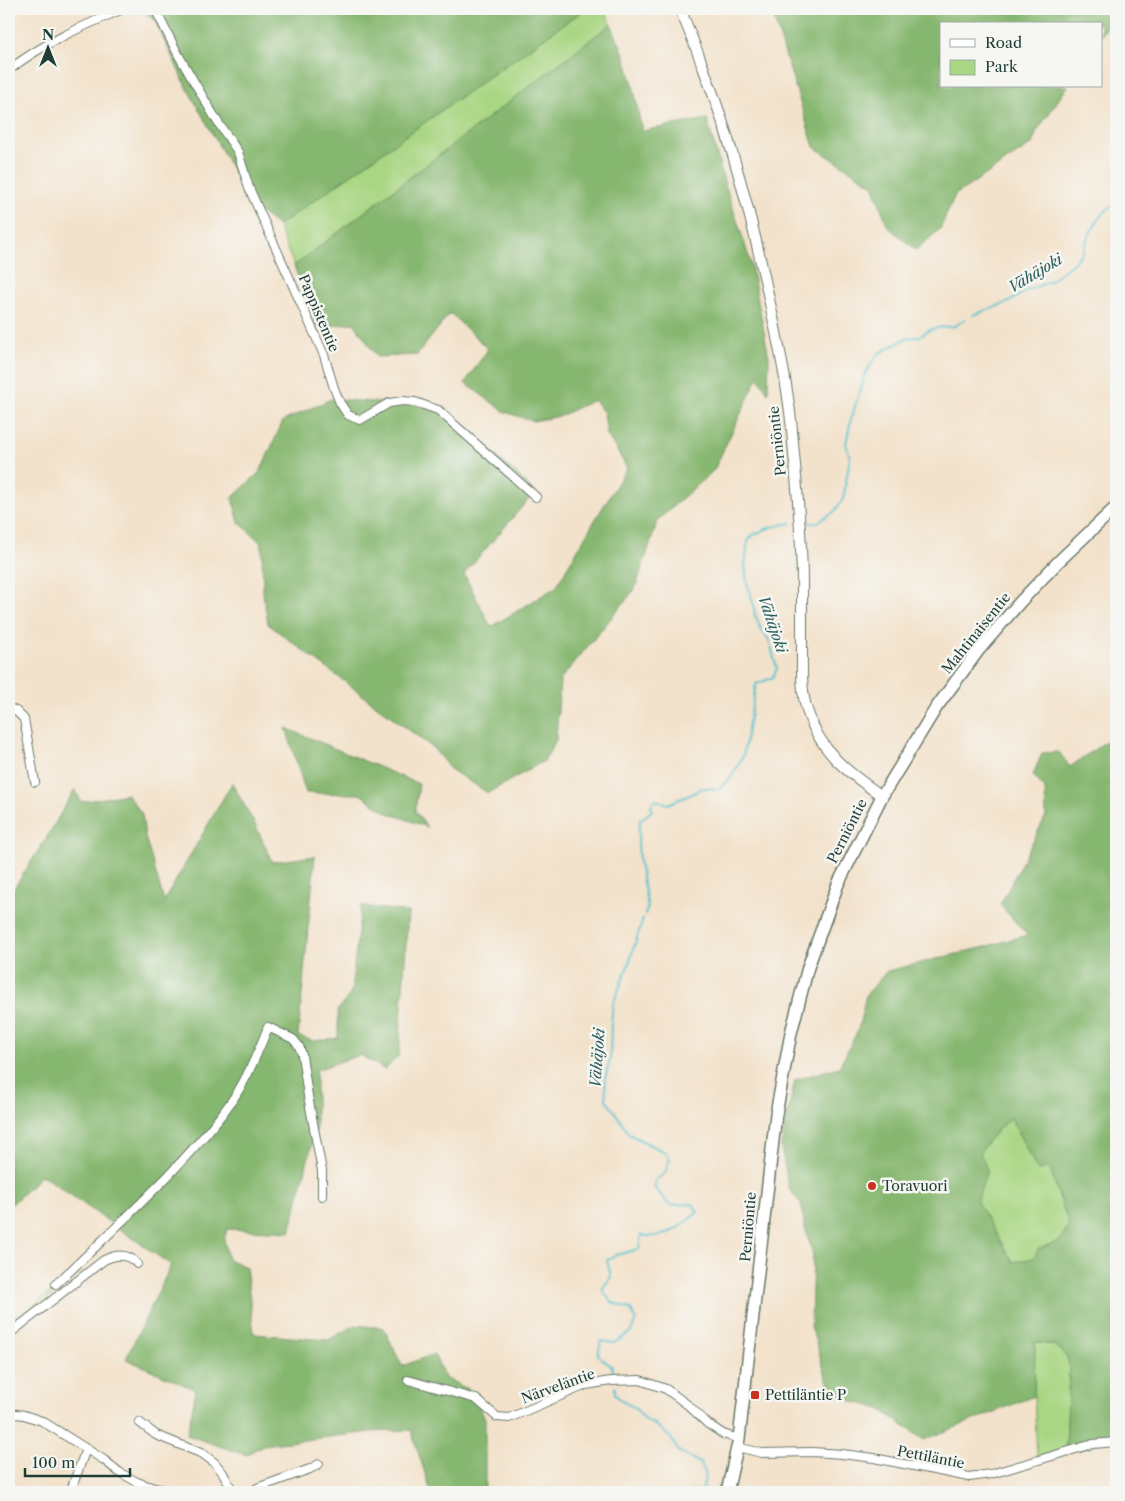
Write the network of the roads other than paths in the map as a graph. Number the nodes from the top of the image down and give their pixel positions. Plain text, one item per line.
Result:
1 (123, 9) edge
2 (155, 9) edge
3 (680, 9) edge
4 (9, 70) edge
5 (536, 497) dead end
6 (1116, 507) edge
7 (9, 708) edge
8 (35, 782) dead end
9 (882, 796) junction
10 (322, 1196) dead end
11 (137, 1264) dead end
12 (56, 1284) dead end
13 (9, 1334) edge
14 (408, 1380) dead end
15 (9, 1413) edge
16 (139, 1422) dead end
17 (1116, 1442) edge
18 (738, 1443) junction
19 (86, 1449) junction
20 (319, 1464) dead end
21 (71, 1492) edge
22 (173, 1492) edge
23 (233, 1492) edge
24 (256, 1492) edge
25 (727, 1492) edge

1 - 4 street
2 - 5 street, Pappistentie
3 - 9 main road, Perniöntie
6 - 9 main road, Mahtinaisentie
7 - 8 street
9 - 18 main road, Perniöntie
10 - 12 street
11 - 13 street
14 - 18 street, Närveläntie
15 - 19 street
16 - 23 street
17 - 18 street, Pettiläntie
18 - 25 main road, Perniöntie
19 - 21 street
19 - 22 street
20 - 24 street

